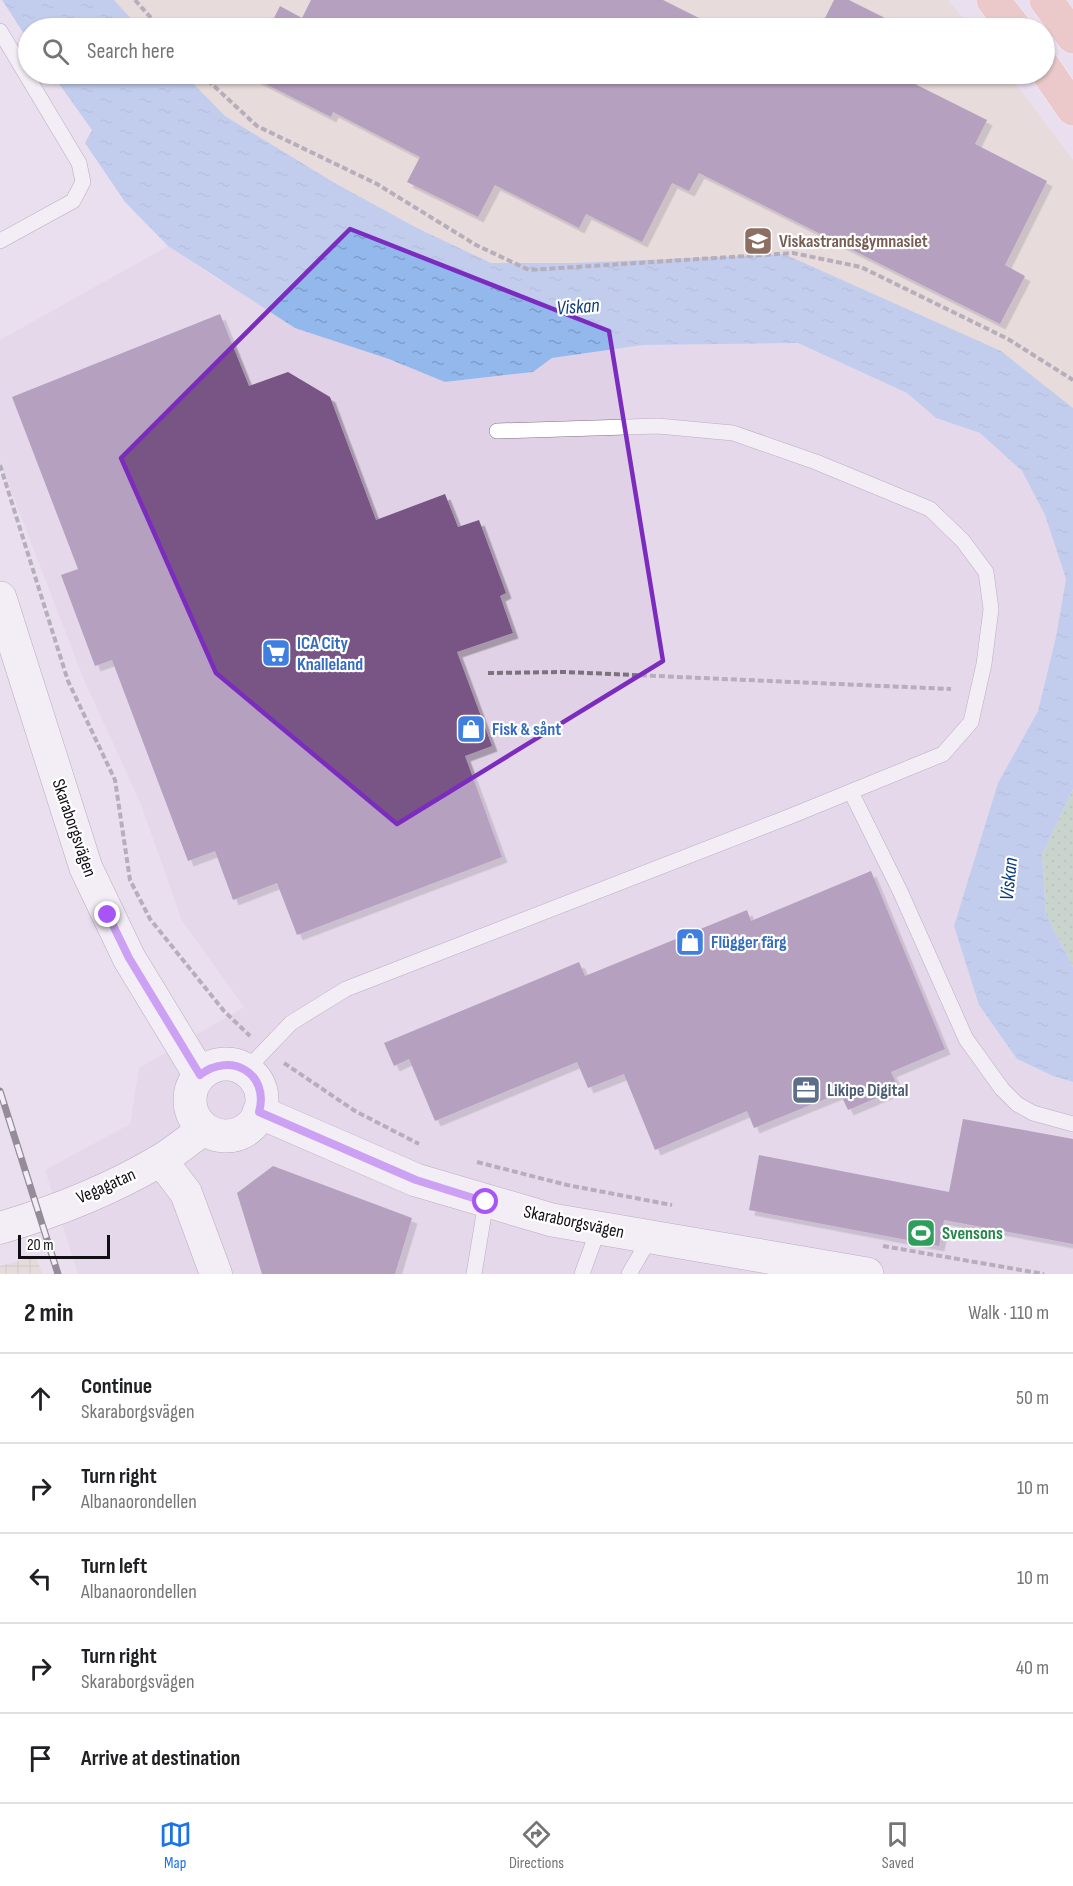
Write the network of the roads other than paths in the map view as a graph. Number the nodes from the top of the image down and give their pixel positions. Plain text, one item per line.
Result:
1 (993, 0) edge
2 (1046, 0) edge
3 (1008, 18) edge
4 (0, 31) edge
5 (1073, 37) edge
6 (18, 61) edge
7 (1055, 83) edge
8 (32, 84) edge
9 (1073, 109) edge
10 (0, 242) edge
11 (496, 431) dead end
12 (0, 598) edge
13 (851, 792) junction
14 (255, 1059) junction
15 (200, 1075) junction
16 (259, 1112) junction
17 (1073, 1124) edge
18 (205, 1129) junction
19 (161, 1160) junction
20 (486, 1202) junction
21 (0, 1228) edge
22 (598, 1230) junction
23 (650, 1238) junction
24 (871, 1259) edge
25 (216, 1274) edge
26 (474, 1274) edge
27 (582, 1274) edge
28 (629, 1274) edge

1 - 3 main road
2 - 5 main road
4 - 6 lane
7 - 9 main road
8 - 10 lane
11 - 13 lane
12 - 15 street, Skaraborgsvägen
13 - 14 lane
13 - 17 lane
14 - 15 street
14 - 16 street
15 - 18 street
16 - 18 street
16 - 20 street, Skaraborgsvägen
18 - 19 street, Vegagatan
19 - 21 street, Vegagatan
19 - 25 street
20 - 22 street, Skaraborgsvägen
20 - 26 lane
22 - 23 street, Skaraborgsvägen
22 - 27 lane
23 - 24 street, Skaraborgsvägen
23 - 28 lane

